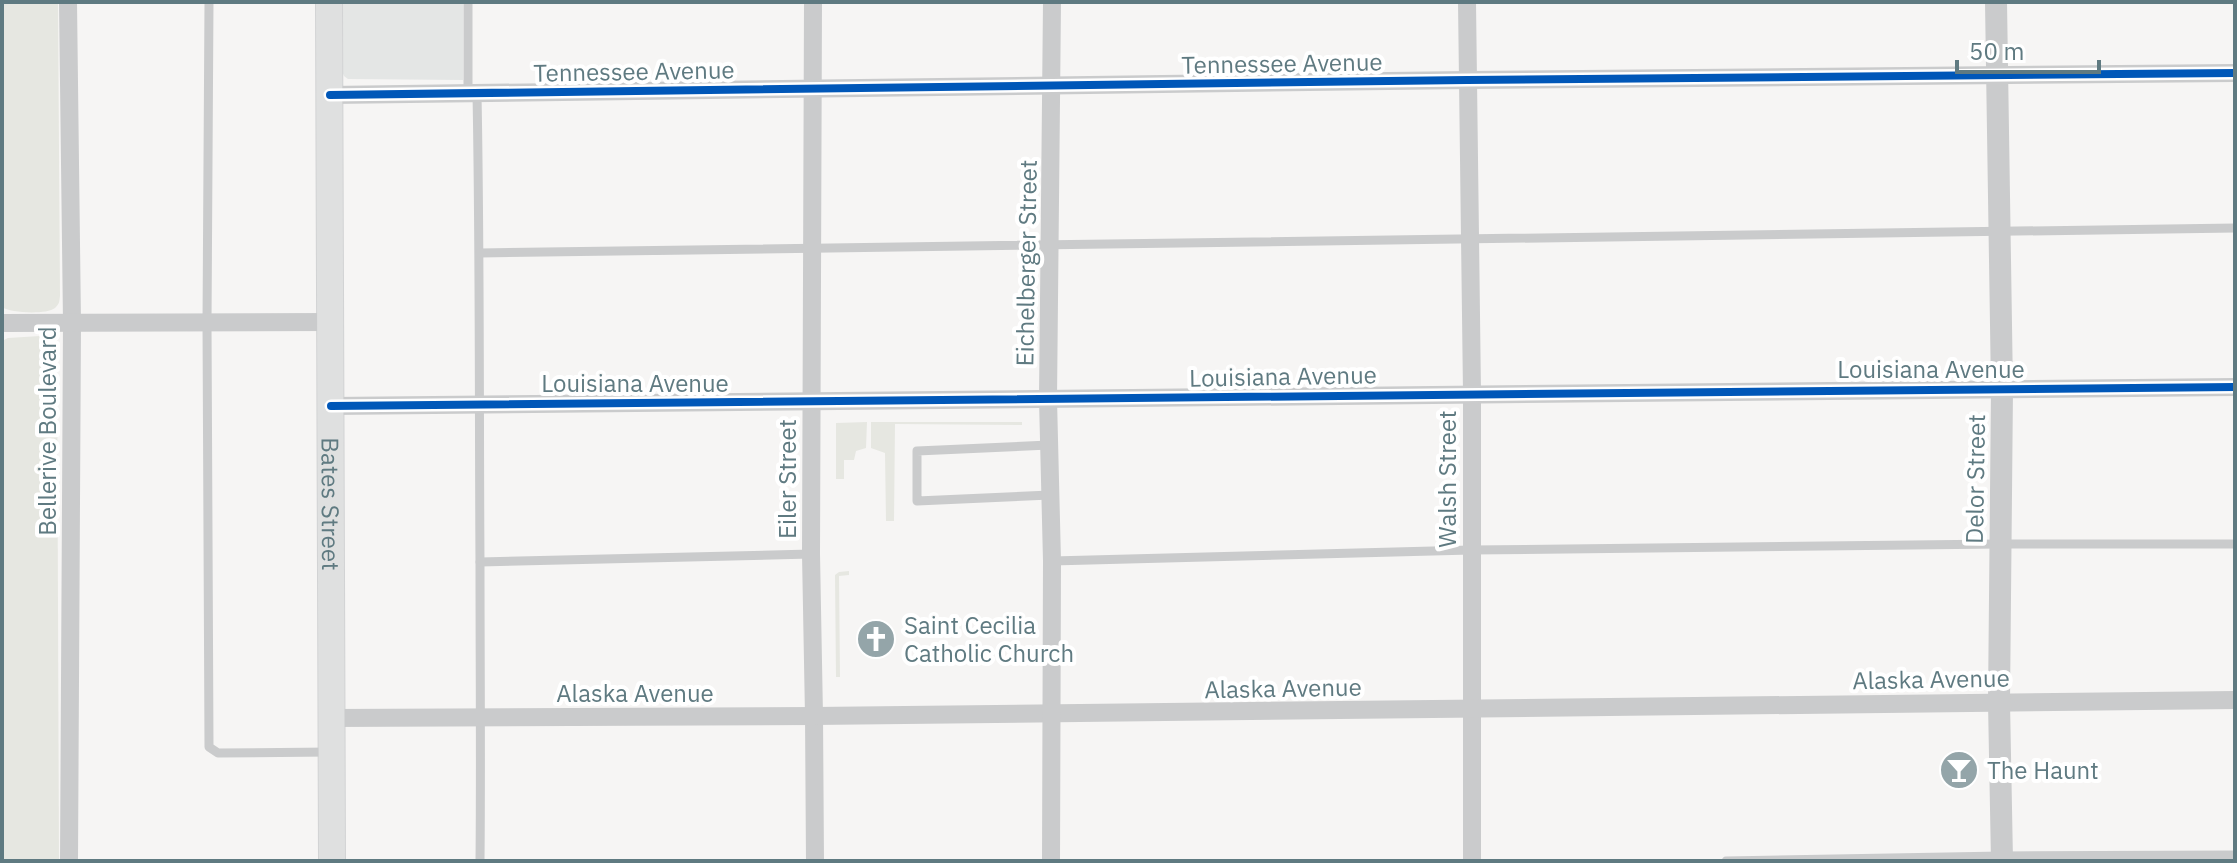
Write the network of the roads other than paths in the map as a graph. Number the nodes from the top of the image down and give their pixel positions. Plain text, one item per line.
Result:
1 (68, 2) edge
2 (209, 2) edge
3 (329, 2) edge
4 (468, 2) edge
5 (813, 2) edge
6 (1052, 2) edge
7 (1467, 2) edge
8 (1996, 2) edge
9 (2235, 73) edge
10 (1996, 76) junction
11 (1467, 80) junction
12 (1052, 86) junction
13 (812, 87) junction
14 (473, 94) junction
15 (330, 95) junction
16 (2235, 228) edge
17 (1998, 231) junction
18 (1470, 238) junction
19 (1049, 245) junction
20 (813, 247) junction
21 (480, 253) junction
22 (331, 322) junction
23 (2, 323) edge
24 (72, 323) junction
25 (207, 323) junction
26 (2235, 387) edge
27 (2002, 389) junction
28 (1472, 393) junction
29 (1048, 399) junction
30 (812, 402) junction
31 (480, 404) junction
32 (331, 406) junction
33 (1049, 445) junction
34 (1050, 495) junction
35 (2000, 544) junction
36 (2235, 544) edge
37 (1471, 550) junction
38 (811, 554) junction
39 (1052, 561) junction
40 (480, 562) junction
41 (2235, 700) edge
42 (1999, 702) junction
43 (1471, 710) junction
44 (1052, 714) junction
45 (814, 716) junction
46 (482, 717) junction
47 (331, 718) junction
48 (331, 752) junction
49 (2235, 855) edge
50 (2002, 858) edge
51 (69, 861) edge
52 (332, 861) edge
53 (480, 861) edge
54 (815, 861) edge
55 (1051, 861) edge
56 (1472, 861) edge
57 (1726, 861) edge

1 - 24 street, Bellerive Boulevard
2 - 25 lane
3 - 15 main road, Bates Street
4 - 14 lane
5 - 13 street, Eiler Street
6 - 12 street, Eichelberger Street
7 - 11 street, Walsh Street
8 - 10 street, Delor Street
9 - 10 street, Tennessee Avenue
10 - 11 street, Tennessee Avenue
10 - 17 street, Delor Street
11 - 12 street, Tennessee Avenue
11 - 18 street, Walsh Street
12 - 13 street, Tennessee Avenue
12 - 19 street, Eichelberger Street
13 - 14 street, Tennessee Avenue
13 - 20 street, Eiler Street
14 - 15 street, Tennessee Avenue
14 - 21 lane
15 - 22 main road, Bates Street
16 - 17 lane
17 - 18 lane
17 - 27 street, Delor Street
18 - 19 lane
18 - 28 street, Walsh Street
19 - 20 lane
19 - 29 street, Eichelberger Street
20 - 21 lane
20 - 30 street, Eiler Street
21 - 31 lane
22 - 25 street
22 - 32 main road, Bates Street
23 - 24 street
24 - 25 street
24 - 51 street, Bellerive Boulevard
25 - 48 lane
26 - 27 street, Louisiana Avenue
27 - 28 street, Louisiana Avenue
27 - 35 street, Delor Street
28 - 29 street, Louisiana Avenue
28 - 37 street, Walsh Street
29 - 30 street, Louisiana Avenue
29 - 33 street, Eichelberger Street
30 - 31 street, Louisiana Avenue
30 - 38 street, Eiler Street
31 - 32 street, Louisiana Avenue
31 - 40 lane
32 - 47 main road, Bates Street
33 - 34 street, Eichelberger Street
33 - 34 lane
34 - 39 street, Eichelberger Street
35 - 36 lane
35 - 37 lane
35 - 42 street, Delor Street
37 - 39 lane
37 - 43 street, Walsh Street
38 - 40 lane
38 - 45 street, Eiler Street
39 - 44 street, Eichelberger Street
40 - 46 lane
41 - 42 street, Alaska Avenue
42 - 43 street, Alaska Avenue
42 - 50 street, Delor Street
43 - 44 street, Alaska Avenue
43 - 56 street, Walsh Street
44 - 45 street, Alaska Avenue
44 - 55 street, Eichelberger Street
45 - 46 street, Alaska Avenue
45 - 54 street, Eiler Street
46 - 47 street, Alaska Avenue
46 - 53 lane
47 - 48 main road, Bates Street
48 - 52 main road, Bates Street
49 - 50 lane
50 - 57 lane

